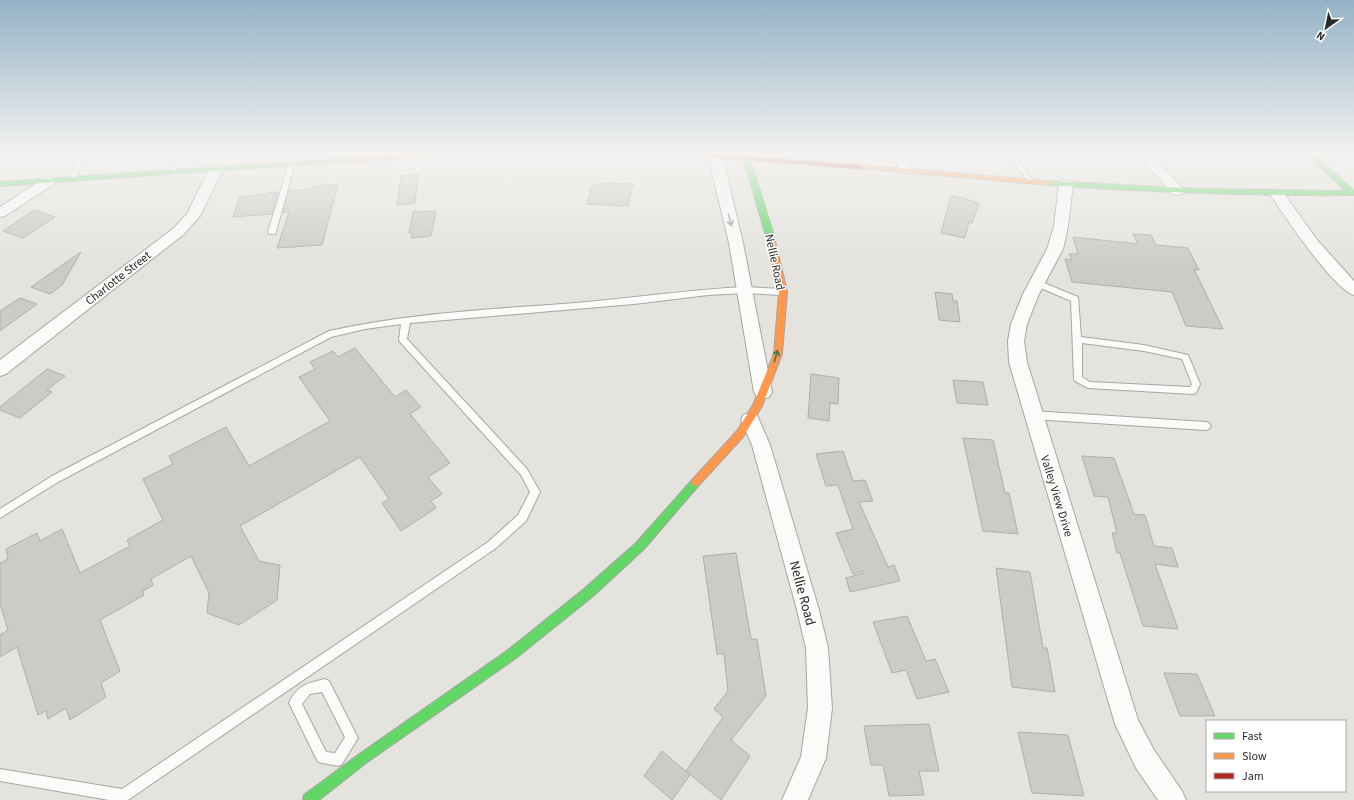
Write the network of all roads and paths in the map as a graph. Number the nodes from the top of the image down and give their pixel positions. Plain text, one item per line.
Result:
1 (35, 190) edge
2 (206, 190) edge
3 (284, 190) edge
4 (727, 190) edge
5 (756, 190) edge
6 (1065, 190) edge
7 (1166, 190) edge
8 (1177, 191) joint
9 (1353, 193) edge
10 (1277, 194) junction
11 (0, 213) edge
12 (272, 232) dead end
13 (1037, 283) junction
14 (745, 290) junction
15 (1354, 290) edge
16 (783, 292) junction
17 (406, 320) junction
18 (1078, 340) junction
19 (0, 369) edge
20 (763, 392) junction
21 (1032, 415) junction
22 (750, 420) junction
23 (1206, 426) dead end
24 (0, 514) edge
25 (298, 678) junction
26 (307, 689) junction
27 (338, 760) junction
28 (344, 774) junction
29 (0, 775) edge
30 (122, 798) edge
31 (309, 800) edge
32 (795, 800) edge
33 (1174, 800) edge

1 - 11 street
2 - 19 street, Charlotte Street
3 - 12 lane
4 -> 14 street
5 - 16 main road, Nellie Road
6 - 13 street, Valley View Drive
7 - 8 main road
8 - 10 main road
9 - 10 main road
10 - 15 street
13 - 18 lane
13 - 21 street, Valley View Drive
14 - 16 lane
14 - 17 lane
14 - 20 street
20 -> 16 main road, Nellie Road
17 - 24 lane
17 - 25 lane
18 - 18 lane
20 - 22 main road, Nellie Road
21 - 23 lane
21 - 33 street, Valley View Drive
22 - 28 main road
22 - 32 street, Nellie Road
25 - 26 lane
25 - 30 lane
26 - 27 lane
26 - 27 lane
27 - 28 lane
28 - 31 main road
29 - 30 lane

